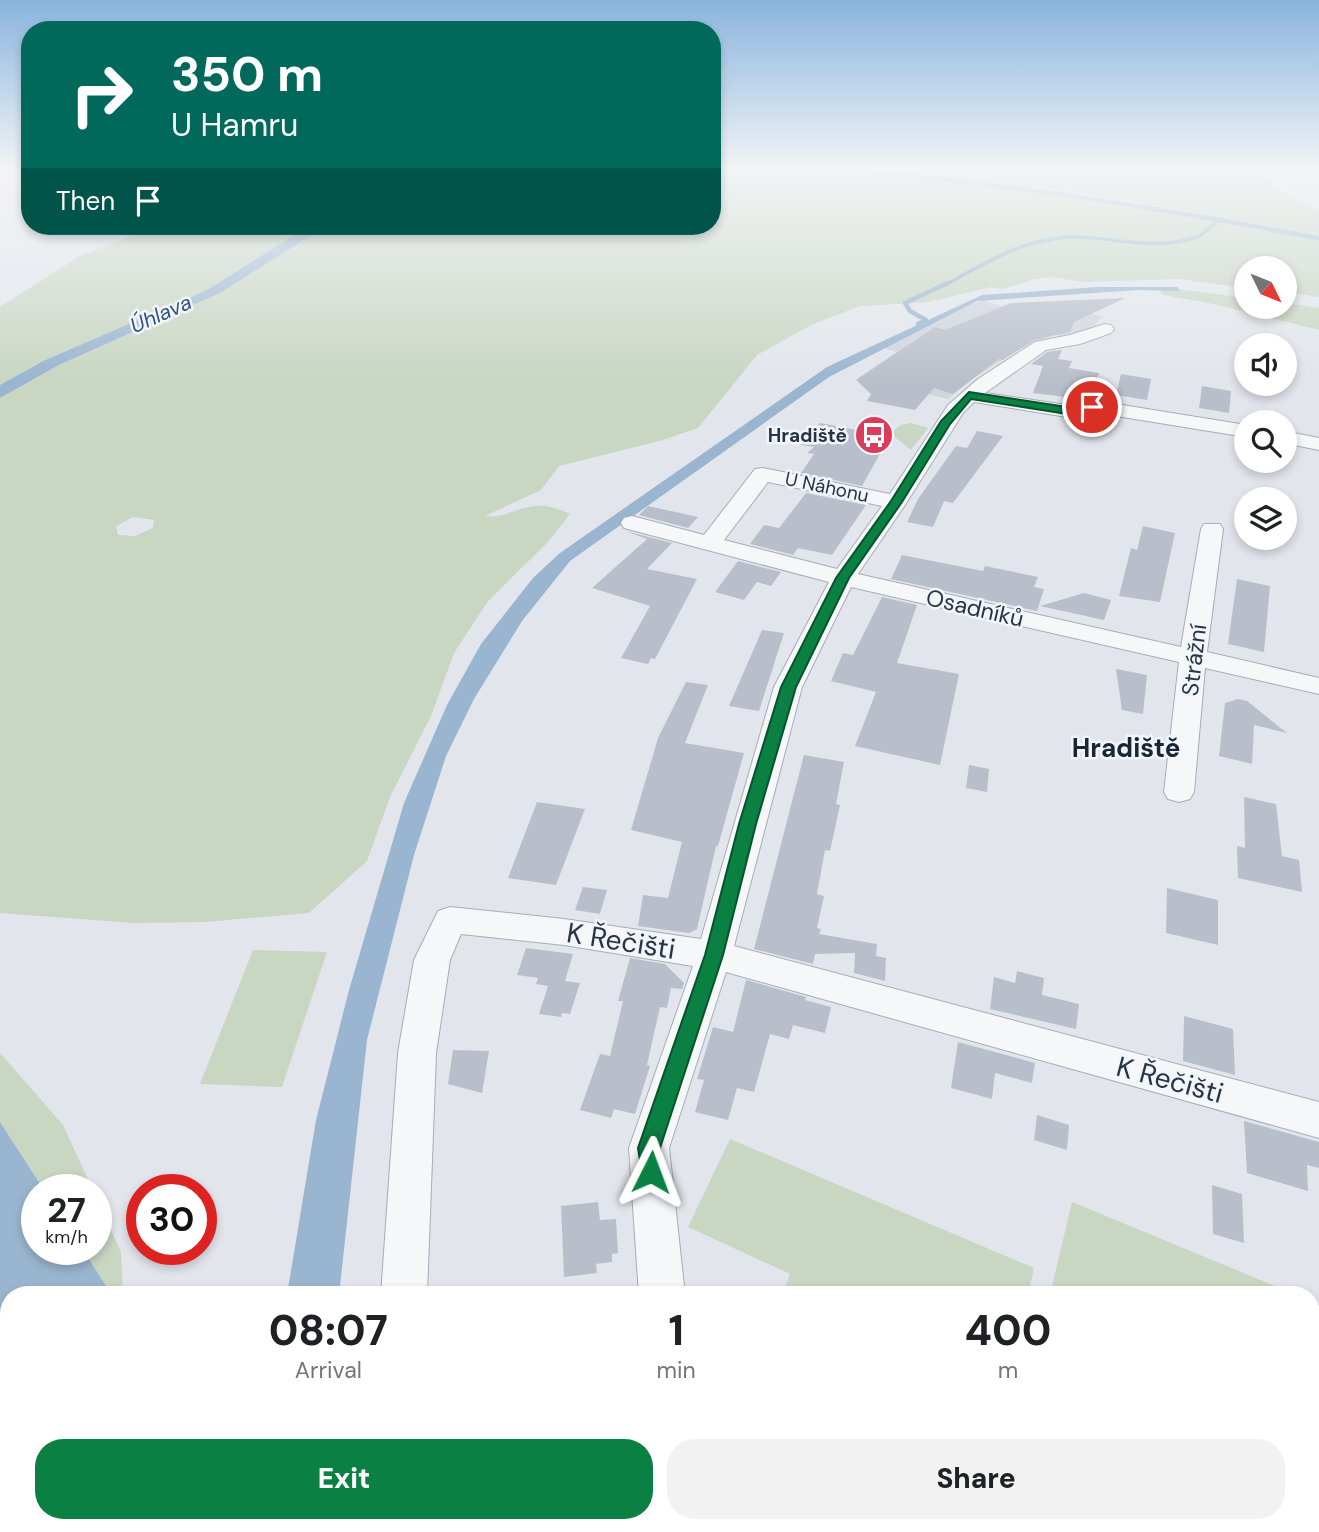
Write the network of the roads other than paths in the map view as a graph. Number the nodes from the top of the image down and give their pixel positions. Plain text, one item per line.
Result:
1 (1105, 329) dead end
2 (969, 396) junction
3 (1234, 429) edge
4 (1297, 440) edge
5 (1319, 444) edge
6 (896, 502) junction
7 (632, 523) dead end
8 (1212, 529) dead end
9 (709, 544) junction
10 (843, 578) junction
11 (887, 588) junction
12 (826, 608) junction
13 (1193, 657) junction
14 (1319, 686) edge
15 (1179, 792) dead end
16 (714, 955) junction
17 (1319, 1120) edge
18 (404, 1286) edge
19 (661, 1286) edge

1 - 2 street
2 - 3 street
2 - 6 street
4 - 5 street
6 - 9 street, U Náhonu
6 - 10 street
7 - 9 street, Osadníků
8 - 13 street, Strážní
9 - 10 street, Osadníků
10 - 11 street, Osadníků
10 - 12 street
11 - 12 street
11 - 13 street, Osadníků
12 - 16 street
13 - 14 street, Osadníků
13 - 15 street, Strážní
16 - 17 street, K Řečišti
16 - 18 street, K Řečišti
16 - 19 street

